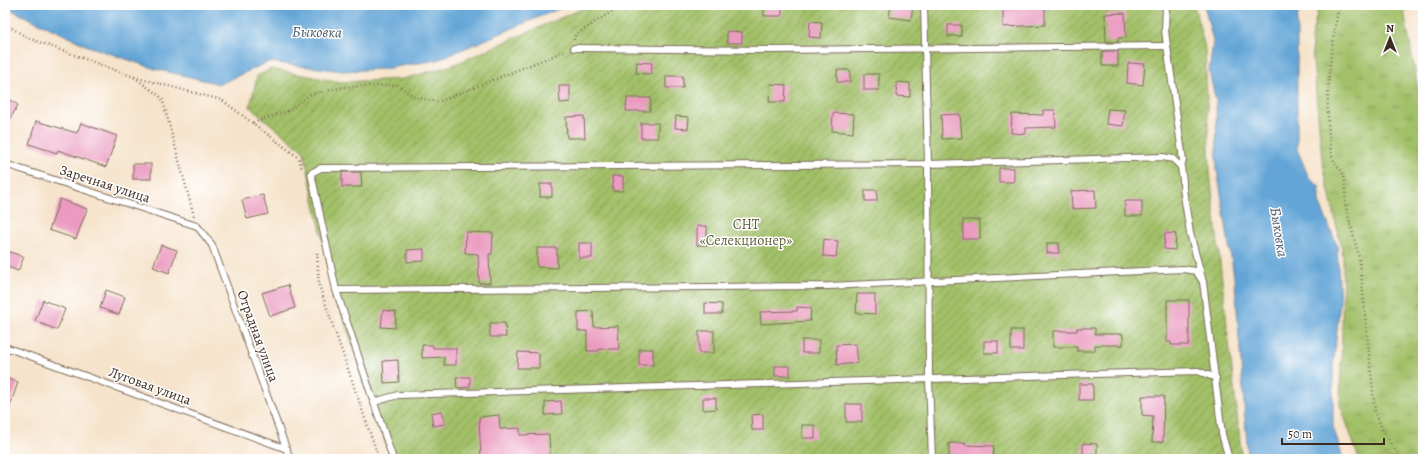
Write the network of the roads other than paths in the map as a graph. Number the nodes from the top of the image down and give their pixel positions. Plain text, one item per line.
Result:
1 (924, 5) edge
2 (1166, 5) edge
3 (1167, 46) junction
4 (574, 48) road end
5 (925, 48) junction
6 (5, 164) edge
7 (928, 164) junction
8 (1181, 167) junction
9 (197, 226) joint
10 (929, 281) junction
11 (1204, 282) junction
12 (336, 290) junction
13 (5, 347) edge
14 (1216, 378) junction
15 (929, 380) junction
16 (374, 402) junction
17 (287, 449) junction
18 (290, 459) edge
19 (393, 459) edge
20 (932, 459) edge
21 (1229, 459) edge

1 - 5 lane
2 - 3 lane
3 - 5 lane
3 - 8 lane
4 - 5 lane
5 - 7 lane
6 - 9 lane, Заречная улица
7 - 8 lane
7 - 10 lane
7 - 12 lane
8 - 11 lane
9 - 17 lane, Отрадная улица
10 - 11 lane
10 - 12 lane
10 - 15 lane
11 - 14 lane
12 - 16 lane
13 - 17 lane, Луговая улица
14 - 15 lane
14 - 21 lane
15 - 16 lane
15 - 20 lane
16 - 19 lane
17 - 18 lane, Отрадная улица

